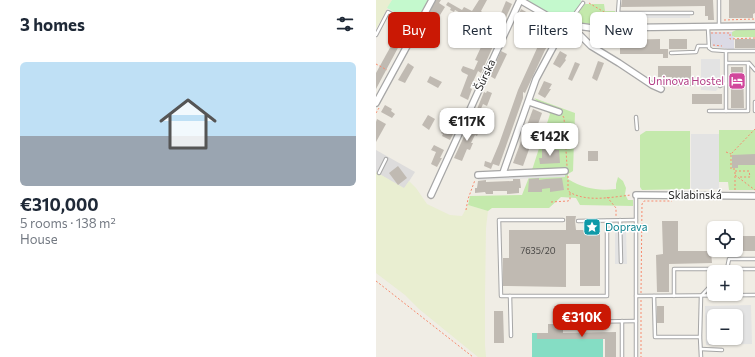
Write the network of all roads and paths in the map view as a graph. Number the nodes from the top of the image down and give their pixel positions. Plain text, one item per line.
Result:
1 (432, 0) edge
2 (520, 0) edge
3 (619, 0) edge
4 (719, 0) edge
5 (589, 3) dead end
6 (583, 4) dead end
7 (388, 12) edge
8 (426, 12) edge
9 (541, 12) edge
10 (577, 12) edge
11 (604, 12) edge
12 (619, 12) edge
13 (692, 13) dead end
14 (647, 14) edge
15 (755, 19) edge
16 (719, 24) junction
17 (755, 26) edge
18 (647, 29) edge
19 (710, 31) junction
20 (376, 35) edge
21 (582, 37) edge
22 (712, 38) dead end
23 (755, 38) edge
24 (712, 43) dead end
25 (590, 45) edge
26 (708, 46) junction
27 (407, 48) edge
28 (554, 48) edge
29 (594, 48) edge
30 (726, 51) junction
31 (755, 51) edge
32 (732, 52) junction
33 (670, 53) dead end
34 (726, 63) junction
35 (748, 63) junction
36 (376, 64) edge
37 (755, 70) edge
38 (390, 72) dead end
39 (726, 83) junction
40 (720, 86) dead end
41 (661, 89) dead end
42 (528, 102) junction
43 (755, 102) edge
44 (376, 103) edge
45 (709, 111) dead end
46 (726, 111) junction
47 (755, 111) edge
48 (559, 112) joint
49 (636, 117) dead end
50 (637, 129) dead end
51 (755, 129) edge
52 (726, 152) dead end
53 (731, 154) junction
54 (386, 159) dead end
55 (735, 169) junction
56 (566, 170) junction
57 (379, 173) dead end
58 (503, 173) junction
59 (478, 175) joint
60 (735, 175) junction
61 (738, 177) junction
62 (755, 190) edge
63 (735, 191) dead end
64 (570, 192) junction
65 (431, 195) dead end
66 (636, 195) junction
67 (755, 196) edge
68 (606, 197) junction
69 (678, 201) dead end
70 (551, 202) dead end
71 (466, 210) dead end
72 (563, 220) dead end
73 (616, 220) junction
74 (620, 220) junction
75 (636, 220) junction
76 (578, 221) dead end
77 (607, 221) junction
78 (755, 259) edge
79 (621, 262) dead end
80 (728, 265) edge
81 (707, 269) edge
82 (743, 269) edge
83 (755, 269) edge
84 (376, 281) edge
85 (707, 290) edge
86 (755, 295) edge
87 (510, 296) junction
88 (635, 296) junction
89 (654, 296) junction
90 (674, 296) junction
91 (701, 296) junction
92 (641, 297) junction
93 (701, 304) junction
94 (705, 307) dead end
95 (622, 321) junction
96 (636, 321) junction
97 (568, 322) dead end
98 (511, 336) dead end
99 (700, 337) junction
100 (701, 349) junction
101 (722, 350) dead end
102 (473, 357) edge
103 (622, 357) edge
104 (636, 357) edge
105 (641, 357) edge
106 (701, 357) edge

1 - 8 street
2 - 9 street
2 - 65 street, Šúrska
3 - 12 lane
4 - 16 lane
5 - 11 path
6 - 10 lane
7 - 20 lane
13 - 14 lane
15 - 16 path
16 - 17 street
16 - 19 street
18 - 19 street
19 - 22 path
19 - 23 path
19 - 26 lane
21 - 25 street
24 - 32 path
26 - 30 lane
26 - 33 lane
27 - 44 street
28 - 42 street
29 - 41 street
30 - 32 lane
30 - 34 lane
31 - 32 lane
34 - 35 lane
34 - 39 lane
35 - 37 lane
35 - 46 lane
36 - 38 path
39 - 40 lane
39 - 46 lane
42 - 48 street
42 - 58 street
43 - 47 lane
45 - 46 lane
48 - 56 path
49 - 50 lane
51 - 53 path
52 - 53 path
53 - 55 path
54 - 57 lane
55 - 60 path
55 - 61 path
56 - 58 street
56 - 64 path
58 - 59 street
59 - 71 path
60 - 61 path
60 - 63 path
61 - 62 path
64 - 68 path
64 - 70 path
66 - 67 street, Sklabinská
66 - 68 path
66 - 75 lane
68 - 73 path
69 - 92 path
72 - 87 lane
73 - 74 lane
73 - 77 lane
74 - 75 lane
74 - 79 lane
75 - 88 lane
76 - 77 lane
77 - 87 lane
78 - 80 lane
81 - 90 lane
82 - 83 lane
84 - 102 path
85 - 91 lane
86 - 91 lane
87 - 98 lane
88 - 92 lane
88 - 96 lane
89 - 90 lane
89 - 92 lane
89 - 99 lane
90 - 91 lane
91 - 93 lane
92 - 105 path
93 - 94 lane
93 - 99 lane
95 - 96 lane
95 - 97 lane
95 - 103 lane
96 - 104 lane
99 - 100 lane
100 - 101 lane
100 - 106 lane

